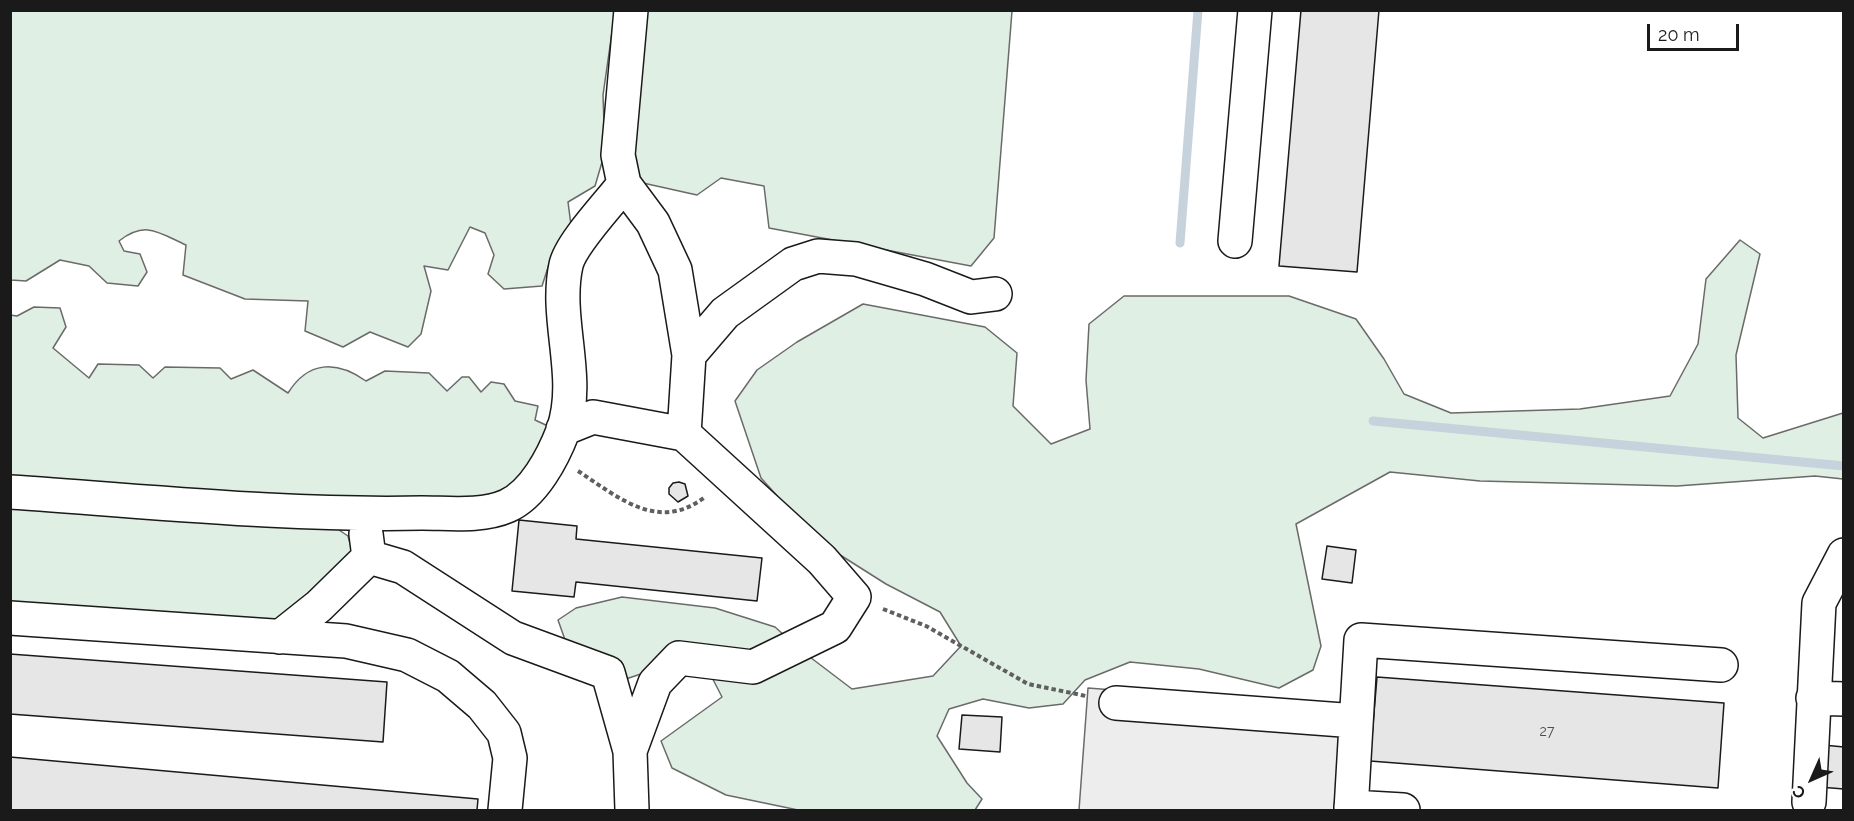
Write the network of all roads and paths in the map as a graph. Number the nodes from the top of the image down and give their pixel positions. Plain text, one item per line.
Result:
1 (631, 10) edge
2 (1255, 10) edge
3 (624, 184) junction
4 (1235, 241) dead end
5 (995, 294) dead end
6 (689, 355) junction
7 (563, 429) junction
8 (684, 434) junction
9 (549, 462) junction
10 (731, 476) junction
11 (10, 492) edge
12 (363, 515) junction
13 (1844, 555) edge
14 (369, 557) junction
15 (854, 597) junction
16 (10, 618) edge
17 (280, 638) junction
18 (1720, 665) dead end
19 (1828, 699) edge
20 (1116, 703) joint
21 (1356, 721) junction
22 (630, 751) junction
23 (1809, 802) dead end
24 (1351, 809) edge
25 (504, 810) edge
26 (632, 810) edge
27 (1403, 810) edge

1 - 3 lane
2 - 4 lane
3 - 6 lane
3 - 7 lane
5 - 6 lane
6 - 8 lane
7 - 8 lane
7 - 9 lane
8 - 10 lane
9 - 10 path
9 - 12 lane
10 - 15 lane
11 - 12 lane
12 - 14 lane
13 - 19 lane
14 - 17 lane
14 - 22 lane
15 - 20 path
15 - 22 lane
16 - 17 lane
17 - 25 lane
18 - 21 lane
19 - 23 lane
20 - 21 lane
21 - 24 lane
22 - 26 lane
24 - 27 lane

